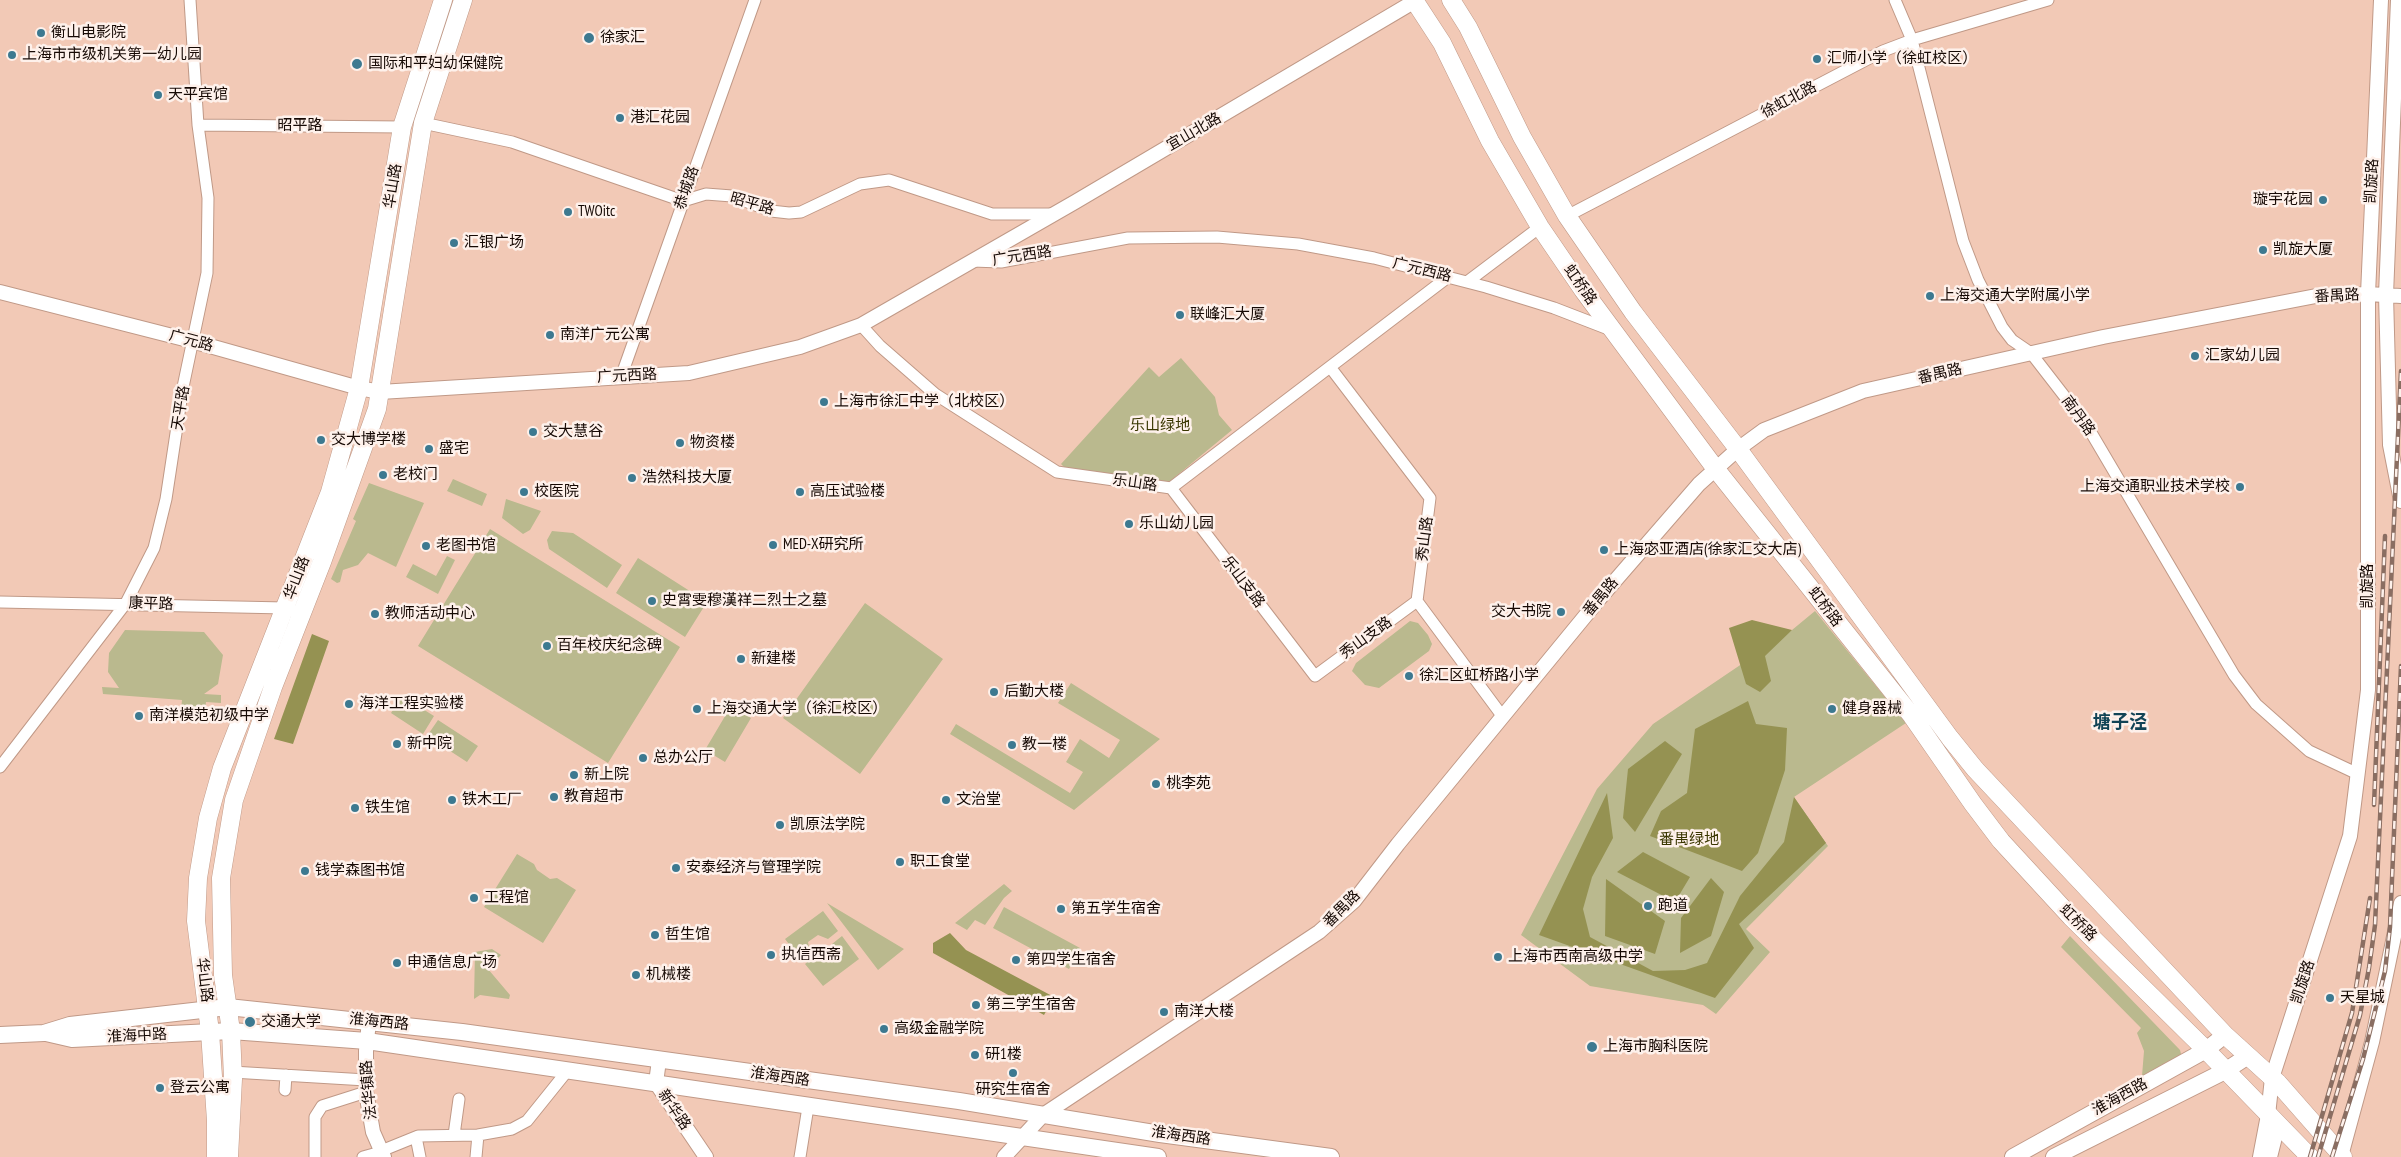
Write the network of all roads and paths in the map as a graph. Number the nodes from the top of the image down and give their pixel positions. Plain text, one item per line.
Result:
1 (190, 0) edge
2 (443, 0) edge
3 (463, 0) edge
4 (755, 0) edge
5 (1415, 0) edge
6 (1451, 0) edge
7 (1895, 0) edge
8 (2048, 0) edge
9 (2381, 0) edge
10 (2398, 0) edge
11 (1912, 40) junction
12 (423, 123) junction
13 (198, 125) junction
14 (402, 127) junction
15 (683, 201) junction
16 (1053, 214) junction
17 (1568, 216) junction
18 (1540, 227) junction
19 (971, 260) junction
20 (1448, 277) junction
21 (1467, 282) junction
22 (0, 292) edge
23 (2368, 294) junction
24 (2386, 294) junction
25 (2401, 296) edge
26 (861, 326) junction
27 (1615, 332) junction
28 (192, 341) junction
29 (2031, 353) junction
30 (1330, 367) junction
31 (621, 377) junction
32 (359, 388) junction
33 (380, 392) junction
34 (1738, 449) junction
35 (1715, 468) junction
36 (1171, 488) junction
37 (2401, 501) edge
38 (1417, 601) junction
39 (0, 602) edge
40 (126, 603) junction
41 (293, 611) junction
42 (1314, 676) joint
43 (1503, 717) junction
44 (0, 767) edge
45 (2358, 774) junction
46 (2401, 903) edge
47 (228, 1007) junction
48 (207, 1008) junction
49 (369, 1020) junction
50 (231, 1031) junction
51 (210, 1032) junction
52 (44, 1033) junction
53 (0, 1035) edge
54 (2225, 1035) junction
55 (367, 1041) junction
56 (2206, 1050) junction
57 (2248, 1056) junction
58 (659, 1060) junction
59 (568, 1070) junction
60 (2225, 1071) junction
61 (232, 1072) junction
62 (286, 1075) junction
63 (2272, 1078) junction
64 (656, 1083) junction
65 (366, 1086) junction
66 (285, 1090) dead end
67 (459, 1099) dead end
68 (808, 1106) junction
69 (1043, 1114) junction
70 (2273, 1120) junction
71 (478, 1135) junction
72 (454, 1136) junction
73 (416, 1137) junction
74 (1021, 1138) junction
75 (382, 1153) edge
76 (2342, 1156) edge
77 (216, 1157) edge
78 (229, 1157) edge
79 (315, 1157) edge
80 (363, 1157) edge
81 (420, 1157) edge
82 (476, 1157) edge
83 (706, 1157) edge
84 (800, 1157) edge
85 (1004, 1157) edge
86 (1158, 1157) edge
87 (1331, 1157) edge
88 (2013, 1157) edge
89 (2054, 1157) edge
90 (2260, 1157) edge
91 (2270, 1157) edge
92 (2310, 1157) edge

1 - 13 street, 天平路
2 - 14 main road, 华山路
3 - 12 main road, 华山路
4 - 15 street, 恭城路
5 - 16 street, 宜山北路
5 - 18 main road, 虹桥路
6 - 17 main road, 虹桥路
7 - 11 street, 南丹路
8 - 11 street, 徐虹北路
9 - 23 street, 凯旋路
10 - 24 street, 凯旋路
11 - 17 street, 徐虹北路
11 - 29 street, 南丹路
12 - 15 street
12 - 33 main road, 华山路
13 - 14 street, 昭平路
13 - 28 street, 天平路
14 - 32 main road, 华山路
15 - 16 street, 昭平路
15 - 31 street, 恭城路
16 - 19 street, 宜山北路
17 - 34 main road, 虹桥路
18 - 21 street
18 - 27 main road, 虹桥路
19 - 20 street, 广元西路
19 - 26 street, 广元西路
20 - 21 street, 广元西路
20 - 30 street, 乐山路
21 - 27 street, 广元西路
22 - 28 street, 广元路
23 - 24 street, 番禺路
23 - 29 street, 番禺路
23 - 45 street, 凯旋路
24 - 25 street, 番禺路
24 - 37 street, 凯旋路
26 - 31 street, 广元西路
26 - 36 street, 乐山路
27 - 35 main road, 虹桥路
28 - 32 street, 广元路
28 - 40 street, 天平路
29 - 34 street, 番禺路
29 - 45 street, 南丹路
30 - 36 street, 乐山路
30 - 38 street, 秀山路
31 - 33 street, 广元西路
32 - 33 street, 广元路
32 - 41 main road, 华山路
33 - 41 main road, 华山路
34 - 35 street, 番禺路
34 - 54 main road, 虹桥路
35 - 43 street, 番禺路
35 - 56 main road, 虹桥路
36 - 42 street, 乐山支路
38 - 42 street, 秀山支路
38 - 43 street
39 - 40 street, 康平路
40 - 41 street, 康平路
40 - 44 street, 天平路
41 - 47 main road, 华山路
41 - 48 main road, 华山路
43 - 69 street, 番禺路
45 - 63 street, 凯旋路
46 - 76 street
47 - 48 main road, 淮海中路
47 - 49 main road, 淮海西路
47 - 50 main road, 华山路
48 - 51 main road, 华山路
48 - 52 main road, 淮海中路
49 - 55 street, 法华镇路
49 - 58 main road, 淮海西路
50 - 51 main road, 淮海中路
50 - 55 main road, 淮海西路
50 - 61 main road, 华山路
51 - 52 main road, 淮海中路
51 - 77 main road, 华山路
52 - 53 main road, 淮海中路
54 - 56 main road, 淮海西路
54 - 57 main road, 虹桥路
55 - 59 main road, 淮海西路
55 - 65 street, 法华镇路
56 - 60 main road, 虹桥路
56 - 88 main road, 淮海西路
57 - 60 main road, 淮海西路
57 - 63 main road, 虹桥路
58 - 64 street, 新华路
58 - 69 main road, 淮海西路
59 - 64 main road, 淮海西路
59 - 71 street
60 - 70 main road, 虹桥路
60 - 89 main road, 淮海西路
61 - 62 street
61 - 78 main road, 华山路
62 - 65 street
62 - 66 street
63 - 70 street, 凯旋路
63 - 76 main road, 虹桥路
64 - 68 main road, 淮海西路
64 - 83 street, 新华路
65 - 75 street, 法华镇路
65 - 79 street
67 - 72 street
68 - 74 main road, 淮海西路
68 - 84 street
69 - 74 street, 番禺路
69 - 87 main road, 淮海西路
70 - 90 street, 凯旋路
70 - 91 street, 凯旋路
70 - 92 main road, 虹桥路
71 - 72 street
71 - 82 street
72 - 73 street
73 - 75 street
73 - 81 street
74 - 85 street, 番禺路
74 - 86 main road, 淮海西路
75 - 80 street

